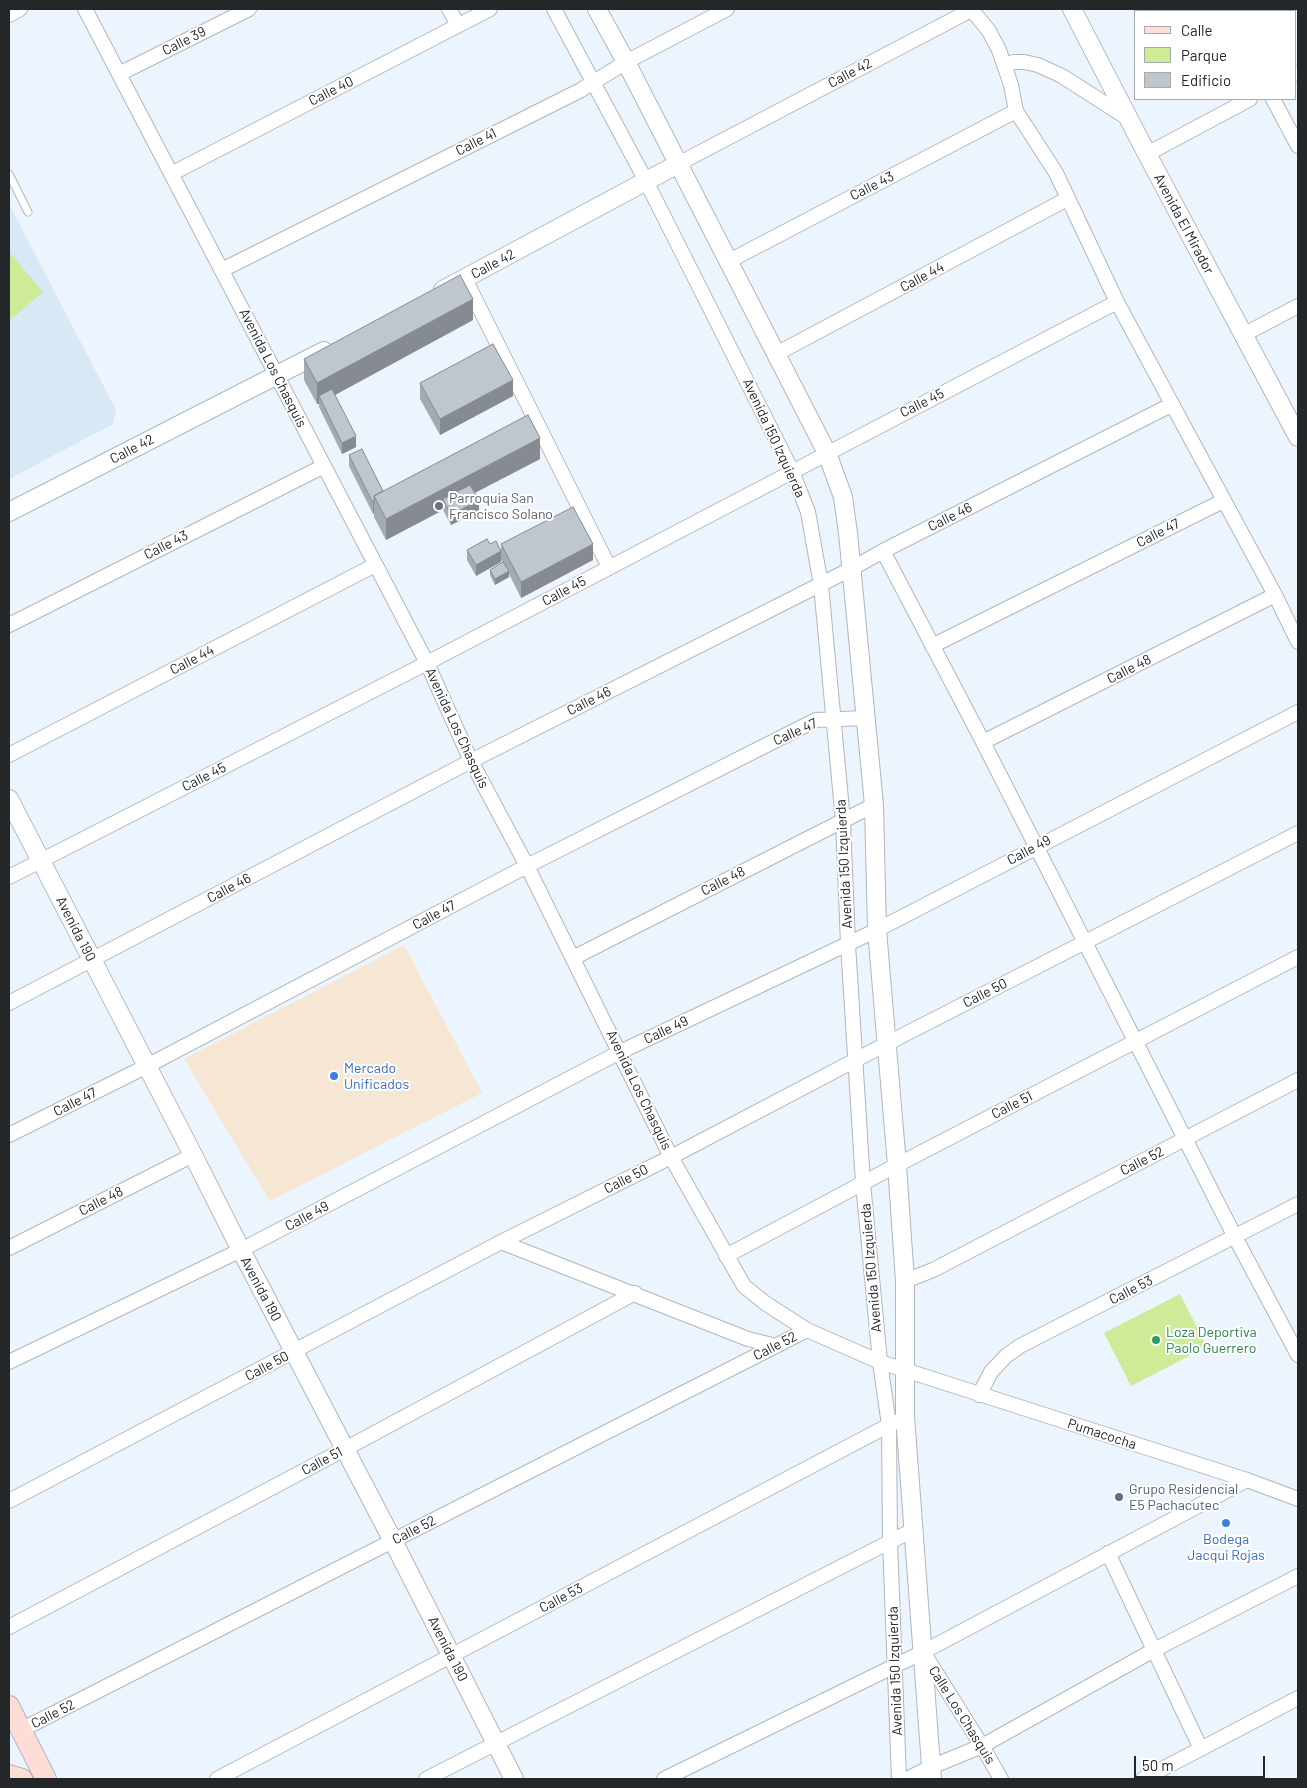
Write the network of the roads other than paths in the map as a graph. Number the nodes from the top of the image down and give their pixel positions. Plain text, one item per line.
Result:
1 (20, 9) edge
2 (85, 9) edge
3 (249, 9) edge
4 (449, 9) edge
5 (490, 9) edge
6 (554, 9) edge
7 (597, 9) edge
8 (727, 9) edge
9 (972, 9) edge
10 (1072, 9) edge
11 (9, 15) edge
12 (458, 25) junction
13 (626, 62) junction
14 (1005, 65) junction
15 (119, 74) junction
16 (593, 82) junction
17 (1248, 100) edge
18 (1275, 100) edge
19 (1016, 112) junction
20 (1129, 119) junction
21 (1298, 146) edge
22 (1147, 154) junction
23 (678, 164) junction
24 (9, 174) edge
25 (171, 174) junction
26 (646, 181) junction
27 (1067, 199) junction
28 (28, 212) dead end
29 (729, 261) junction
30 (222, 270) junction
31 (465, 279) junction
32 (430, 296) edge
33 (1117, 302) junction
34 (1298, 306) edge
35 (1243, 335) junction
36 (336, 344) edge
37 (776, 354) junction
38 (276, 375) junction
39 (1171, 405) junction
40 (1298, 437) edge
41 (827, 453) junction
42 (324, 466) junction
43 (792, 471) junction
44 (1223, 501) junction
45 (9, 512) edge
46 (883, 551) junction
47 (375, 565) junction
48 (609, 567) junction
49 (851, 569) junction
50 (821, 585) junction
51 (1275, 596) junction
52 (9, 625) edge
53 (1298, 642) edge
54 (932, 646) junction
55 (427, 663) junction
56 (1298, 712) edge
57 (866, 718) junction
58 (833, 719) junction
59 (983, 742) junction
60 (9, 755) edge
61 (471, 761) junction
62 (9, 799) edge
63 (874, 805) junction
64 (843, 820) junction
65 (1298, 833) edge
66 (1036, 847) junction
67 (41, 861) junction
68 (527, 866) junction
69 (9, 877) edge
70 (877, 930) junction
71 (1084, 942) junction
72 (848, 944) junction
73 (1298, 957) edge
74 (573, 958) junction
75 (92, 960) junction
76 (9, 1003) edge
77 (1135, 1041) junction
78 (888, 1043) junction
79 (620, 1052) junction
80 (855, 1060) junction
81 (147, 1066) junction
82 (1298, 1080) edge
83 (9, 1135) edge
84 (1185, 1139) junction
85 (193, 1154) junction
86 (671, 1157) junction
87 (898, 1165) junction
88 (863, 1183) junction
89 (1298, 1204) edge
90 (1235, 1237) junction
91 (501, 1242) junction
92 (9, 1248) edge
93 (241, 1250) junction
94 (726, 1256) junction
95 (905, 1281) junction
96 (635, 1293) junction
97 (807, 1330) junction
98 (1294, 1336) edge
99 (776, 1346) junction
100 (294, 1352) junction
101 (1298, 1355) edge
102 (9, 1362) edge
103 (880, 1362) junction
104 (904, 1371) junction
105 (979, 1395) junction
106 (905, 1416) junction
107 (889, 1424) junction
108 (345, 1449) junction
109 (1247, 1480) junction
110 (1298, 1499) edge
111 (9, 1501) edge
112 (914, 1530) junction
113 (393, 1541) junction
114 (890, 1542) junction
115 (1108, 1553) junction
116 (1298, 1576) edge
117 (9, 1627) edge
118 (1154, 1650) junction
119 (922, 1652) junction
120 (451, 1657) junction
121 (895, 1665) junction
122 (1298, 1698) edge
123 (9, 1706) edge
124 (21, 1730) junction
125 (496, 1743) junction
126 (982, 1746) junction
127 (1201, 1749) junction
128 (932, 1773) edge
129 (9, 1775) edge
130 (22, 1779) edge
131 (46, 1779) edge
132 (216, 1779) edge
133 (426, 1779) edge
134 (514, 1779) edge
135 (664, 1779) edge
136 (899, 1779) edge
137 (907, 1779) edge
138 (1000, 1779) edge
139 (1143, 1779) edge

1 - 11 street
2 - 15 street, Avenida Los Chasquis
3 - 15 street, Calle 39
4 - 12 street
5 - 12 street, Calle 40
6 - 16 street, Avenida 150 Izquierda
7 - 13 street, Avenida 150 Izquierda
8 - 13 street, Calle 41
9 - 14 street
9 - 23 street, Calle 42
10 - 20 street, Avenida El Mirador
12 - 25 street, Calle 40
13 - 16 street, Calle 41
13 - 23 street, Avenida 150 Izquierda
14 - 19 street
14 - 20 street
15 - 25 street, Avenida Los Chasquis
16 - 26 street, Avenida 150 Izquierda
16 - 30 street, Calle 41
17 - 22 street
18 - 21 street
19 - 27 street
19 - 29 street, Calle 43
20 - 22 street, Avenida El Mirador
22 - 35 street, Avenida El Mirador
23 - 26 street, Calle 42
23 - 29 street, Avenida 150 Izquierda
24 - 28 lane
25 - 30 street, Avenida Los Chasquis
26 - 31 street, Calle 42
26 - 43 street, Avenida 150 Izquierda
27 - 33 street
27 - 37 street, Calle 44
29 - 37 street, Avenida 150 Izquierda
30 - 38 street, Avenida Los Chasquis
31 - 32 street, Calle 42
31 - 48 street
33 - 39 street
33 - 41 street, Calle 45
34 - 35 street
35 - 40 street, Avenida El Mirador
36 - 38 street, Calle 42
37 - 41 street, Avenida 150 Izquierda
38 - 42 street, Avenida Los Chasquis
38 - 45 street, Calle 42
39 - 44 street
39 - 46 street, Calle 46
41 - 43 street, Calle 45
41 - 49 street, Avenida 150 Izquierda
42 - 47 street, Avenida Los Chasquis
42 - 52 street, Calle 43
43 - 48 street, Calle 45
43 - 50 street, Avenida 150 Izquierda
44 - 51 street
44 - 54 street, Calle 47
46 - 49 street, Calle 46
46 - 54 street
47 - 55 street, Avenida Los Chasquis
47 - 60 street, Calle 44
48 - 55 street, Calle 45
49 - 50 street, Calle 46
49 - 57 street, Avenida 150 Izquierda
50 - 58 street, Avenida 150 Izquierda
50 - 61 street, Calle 46
51 - 53 street
51 - 59 street, Calle 48
54 - 59 street
55 - 61 street, Avenida Los Chasquis
55 - 67 street, Calle 45
56 - 66 street, Calle 49
57 - 58 street, Calle 47
57 - 63 street, Avenida 150 Izquierda
58 - 64 street, Avenida 150 Izquierda
58 - 68 street, Calle 47
59 - 66 street
61 - 68 street, Avenida Los Chasquis
61 - 75 street, Calle 46
62 - 67 street, Avenida 190
63 - 64 street, Calle 48
63 - 70 street, Avenida 150 Izquierda
64 - 72 street, Avenida 150 Izquierda
64 - 74 street, Calle 48
65 - 71 street, Calle 50
66 - 70 street, Calle 49
66 - 71 street
67 - 69 street, Calle 45
67 - 75 street, Avenida 190
68 - 74 street, Avenida Los Chasquis
68 - 81 street, Calle 47
70 - 72 street, Calle 49
70 - 78 street, Avenida 150 Izquierda
71 - 77 street
71 - 78 street, Calle 50
72 - 79 street, Calle 49
72 - 80 street, Avenida 150 Izquierda
73 - 77 street, Calle 51
74 - 79 street, Avenida Los Chasquis
75 - 76 street, Calle 46
75 - 81 street, Avenida 190
77 - 84 street
77 - 87 street, Calle 51
78 - 80 street, Calle 50
78 - 87 street, Avenida 150 Izquierda
79 - 86 street, Avenida Los Chasquis
79 - 93 street, Calle 49
80 - 86 street, Calle 50
80 - 88 street, Avenida 150 Izquierda
81 - 83 street, Calle 47
81 - 85 street, Avenida 190
82 - 84 street, Calle 52
84 - 90 street
84 - 95 street, Calle 52
85 - 92 street, Calle 48
85 - 93 street, Avenida 190
86 - 91 street, Calle 50
86 - 94 street, Avenida Los Chasquis
87 - 88 street, Calle 51
87 - 95 street, Avenida 150 Izquierda
88 - 94 street, Calle 51
88 - 103 street, Avenida 150 Izquierda
89 - 90 street, Calle 53
90 - 98 street
90 - 105 street, Calle 53
91 - 96 street
91 - 100 street, Calle 50
93 - 100 street, Avenida 190
93 - 102 street, Calle 49
94 - 97 street, Avenida Los Chasquis
95 - 104 street, Avenida 150 Izquierda
96 - 99 street
96 - 108 street, Calle 51
97 - 99 street, Calle 52
97 - 103 street, Avenida Los Chasquis
98 - 101 street
99 - 113 street, Calle 52
100 - 108 street, Avenida 190
100 - 111 street, Calle 50
103 - 104 street, Avenida Los Chasquis
103 - 107 street, Avenida 150 Izquierda
104 - 105 street, Pumacocha
104 - 106 street, Avenida 150 Izquierda
105 - 109 street, Pumacocha
106 - 107 street, Calle 53
106 - 112 street, Avenida 150 Izquierda
107 - 114 street, Avenida 150 Izquierda
107 - 120 street, Calle 53
108 - 113 street, Avenida 190
108 - 117 street, Calle 51
109 - 110 street, Pumacocha
109 - 115 street
112 - 114 street
112 - 119 street, Avenida 150 Izquierda
113 - 120 street, Avenida 190
113 - 124 street, Calle 52
114 - 121 street, Avenida 150 Izquierda
114 - 125 street
115 - 118 street
115 - 119 street
116 - 118 street
118 - 126 street
118 - 127 street
119 - 121 street
119 - 126 street, Calle Los Chasquis
119 - 128 street, Avenida 150 Izquierda
120 - 125 street, Avenida 190
120 - 132 street, Calle 53
121 - 135 street
121 - 136 street, Avenida 150 Izquierda
122 - 127 street
123 - 124 main road
124 - 131 main road
125 - 133 street
125 - 134 street, Avenida 190
126 - 128 street
126 - 138 street, Calle Los Chasquis
127 - 139 street
128 - 137 street
129 - 130 main road

